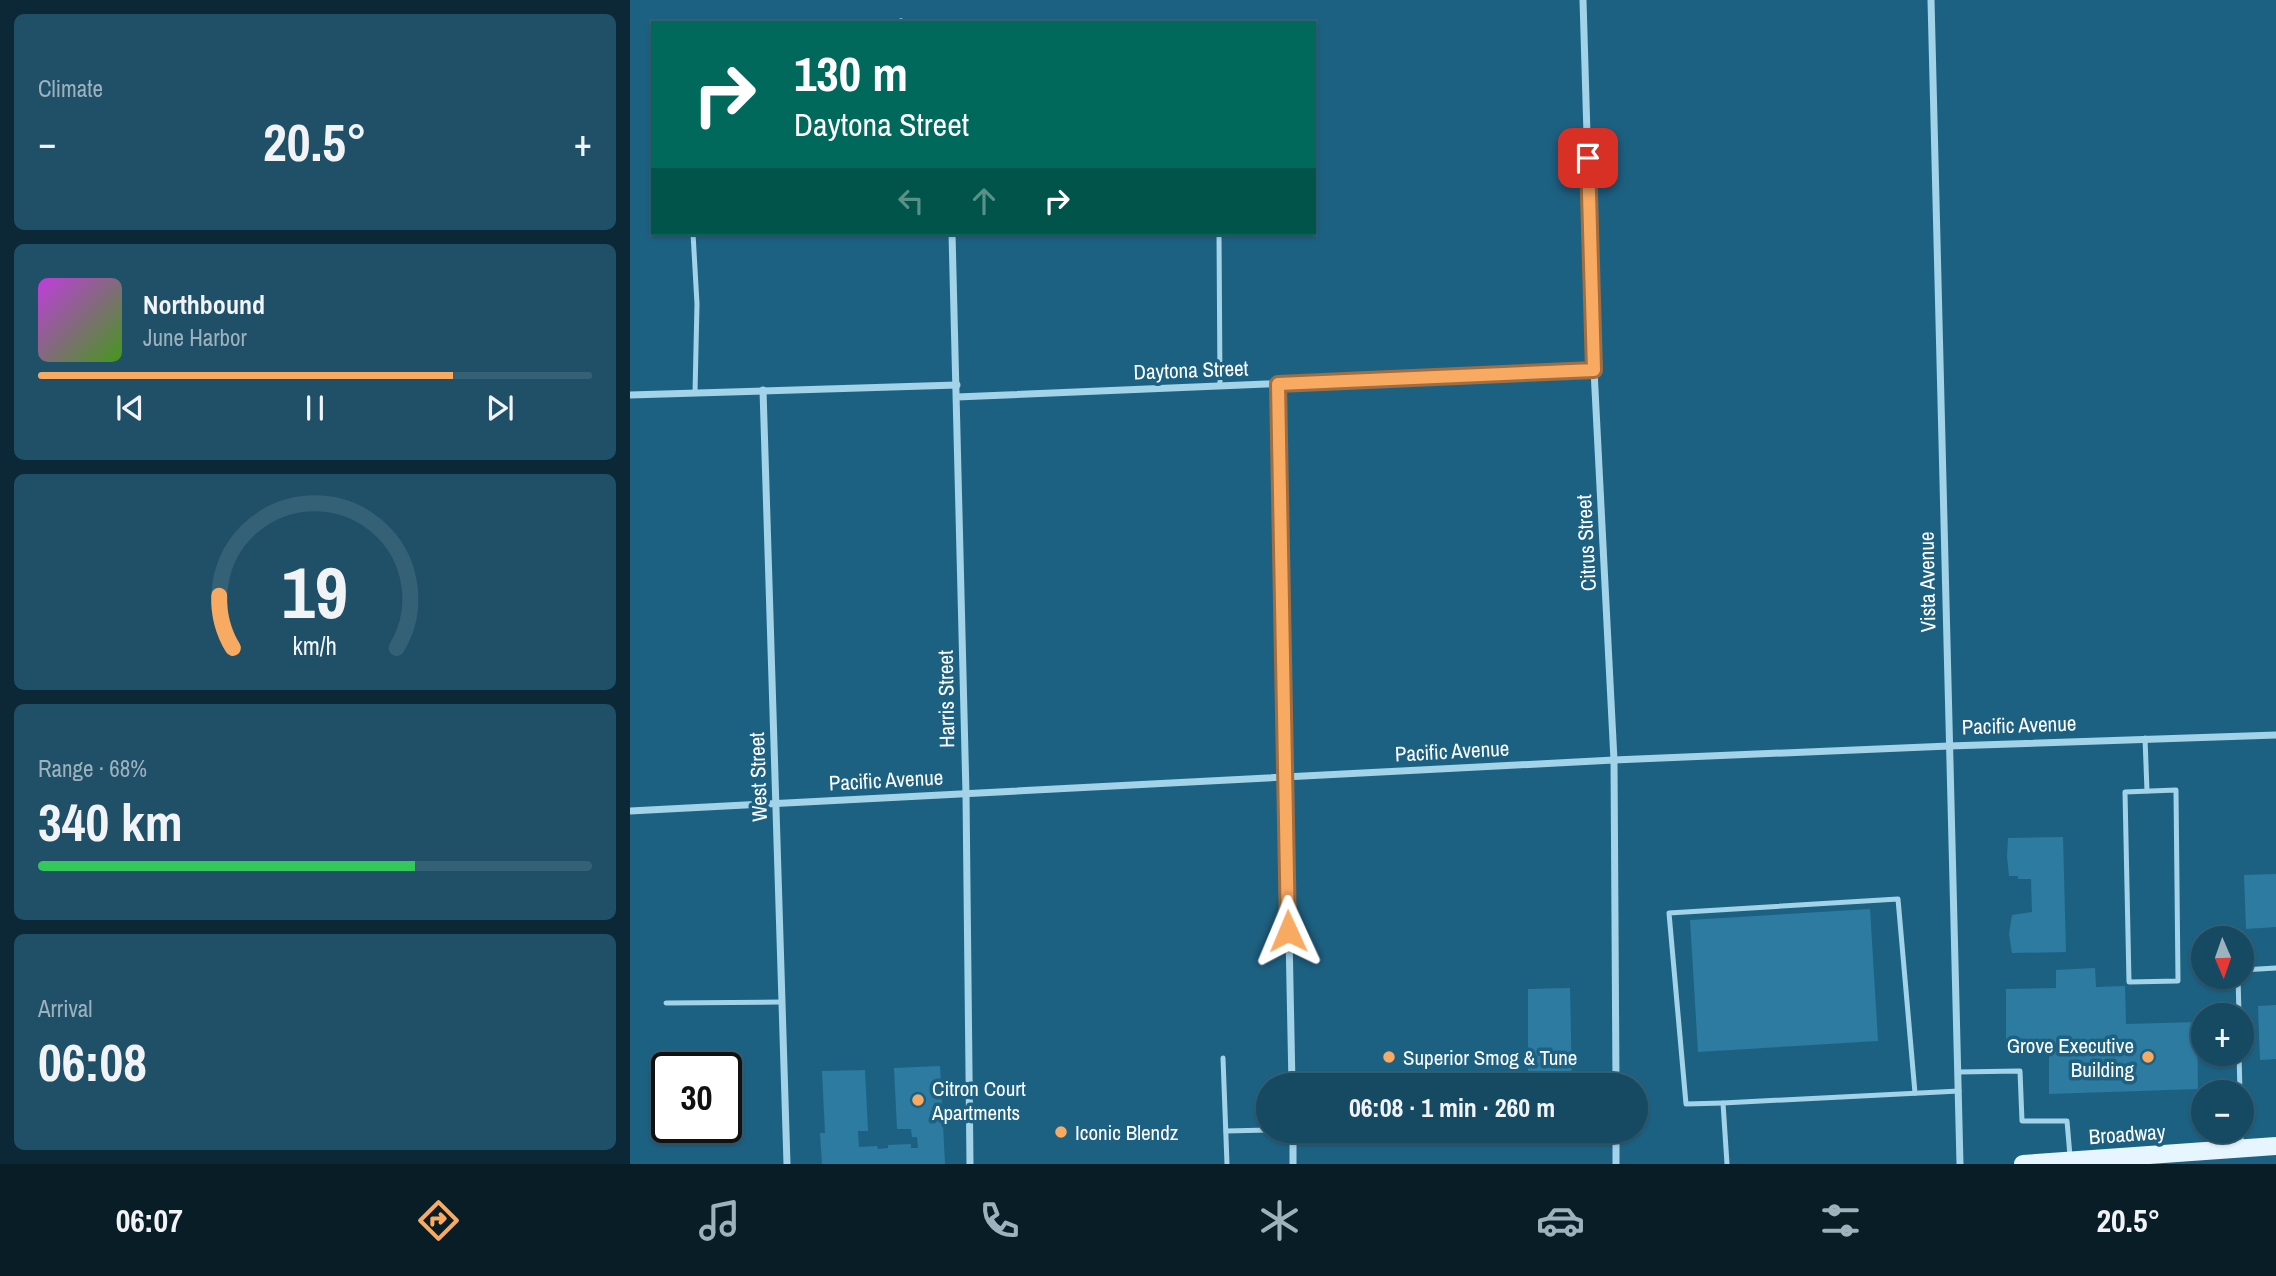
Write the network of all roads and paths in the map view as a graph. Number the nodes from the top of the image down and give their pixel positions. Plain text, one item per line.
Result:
1 (1583, 0) edge
2 (1931, 0) edge
3 (693, 235) edge
4 (952, 235) edge
5 (1219, 235) edge
6 (1594, 370) junction
7 (1278, 384) junction
8 (957, 385) junction
9 (1220, 386) junction
10 (763, 390) junction
11 (695, 393) junction
12 (630, 395) edge
13 (957, 397) junction
14 (2276, 735) edge
15 (2145, 738) junction
16 (1949, 746) junction
17 (1614, 760) junction
18 (1285, 777) junction
19 (2147, 791) junction
20 (965, 794) junction
21 (776, 803) junction
22 (630, 811) edge
23 (2276, 968) edge
24 (2254, 969) edge
25 (781, 1002) junction
26 (666, 1003) dead end
27 (1223, 1058) dead end
28 (1958, 1072) junction
29 (1292, 1073) edge
30 (1616, 1073) edge
31 (1959, 1091) junction
32 (1915, 1093) junction
33 (1723, 1103) junction
34 (1256, 1130) edge
35 (1226, 1131) junction
36 (2254, 1142) edge
37 (1293, 1143) edge
38 (1616, 1143) edge
39 (2210, 1143) edge
40 (2276, 1146) edge
41 (2070, 1161) junction
42 (787, 1164) edge
43 (970, 1164) edge
44 (1227, 1164) edge
45 (1293, 1164) edge
46 (1616, 1164) edge
47 (1727, 1164) edge
48 (1960, 1164) edge
49 (2023, 1164) edge

1 - 6 street, Citrus Street
2 - 16 street, Vista Avenue
3 - 11 lane
4 - 8 street, Harris Street
5 - 9 lane
6 - 7 street, Daytona Street
6 - 17 street, Citrus Street
7 - 9 street, Daytona Street
7 - 18 street
8 - 10 street
8 - 13 street, Harris Street
9 - 13 street, Daytona Street
10 - 11 street
10 - 21 street, West Street
11 - 12 street
13 - 20 street, Harris Street
14 - 15 street, Pacific Avenue
15 - 16 street, Pacific Avenue
15 - 19 lane
16 - 17 street, Pacific Avenue
16 - 28 street, Vista Avenue
17 - 18 street, Pacific Avenue
17 - 30 street, Citrus Street
18 - 20 street, Pacific Avenue
18 - 29 street
19 - 19 lane
20 - 21 street, Pacific Avenue
20 - 43 street, Harris Street
21 - 22 street, Pacific Avenue
21 - 25 street, West Street
23 - 24 lane
25 - 26 lane
25 - 42 street, West Street
27 - 35 lane
28 - 31 street, Vista Avenue
28 - 41 lane
31 - 32 lane
31 - 48 street, Vista Avenue
32 - 33 lane
32 - 33 lane
33 - 47 lane
34 - 35 lane
35 - 44 lane
36 - 40 main road, Broadway
37 - 45 street
38 - 46 street
39 - 41 main road, Broadway
41 - 49 main road, Broadway

